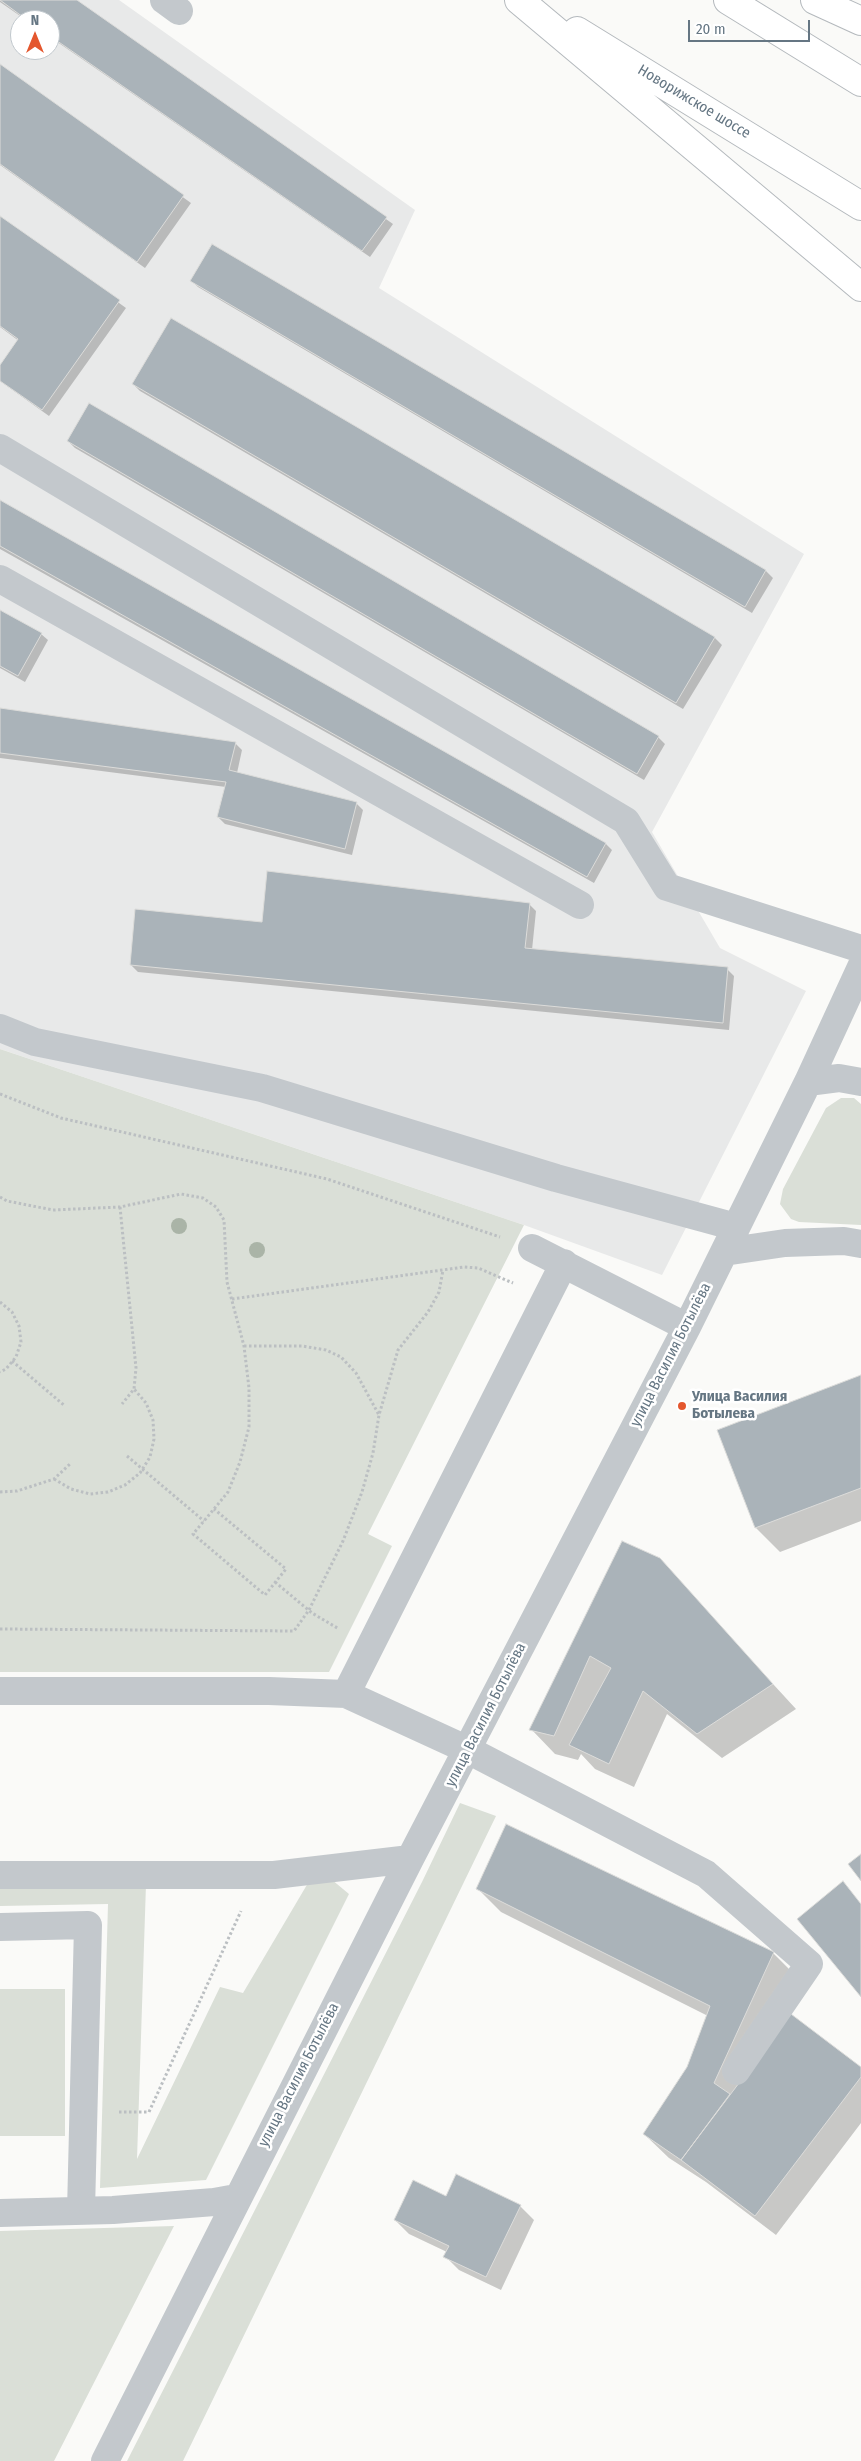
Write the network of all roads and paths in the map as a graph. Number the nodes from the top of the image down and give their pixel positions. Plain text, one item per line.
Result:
1 (519, 0) edge
2 (527, 0) edge
3 (728, 0) edge
4 (815, 0) edge
5 (861, 20) edge
6 (861, 82) edge
7 (861, 206) edge
8 (861, 287) edge
9 (0, 448) edge
10 (0, 579) edge
11 (580, 905) dead end
12 (861, 949) edge
13 (861, 967) edge
14 (0, 1028) edge
15 (808, 1082) junction
16 (861, 1082) edge
17 (0, 1094) edge
18 (0, 1197) edge
19 (120, 1207) junction
20 (736, 1227) junction
21 (861, 1244) edge
22 (532, 1248) joint
23 (724, 1252) junction
24 (564, 1263) junction
25 (443, 1270) junction
26 (501, 1278) dead end
27 (232, 1299) junction
28 (0, 1302) edge
29 (687, 1327) junction
30 (244, 1346) junction
31 (12, 1361) junction
32 (0, 1372) edge
33 (134, 1389) junction
34 (122, 1404) dead end
35 (65, 1406) dead end
36 (379, 1415) junction
37 (127, 1456) dead end
38 (70, 1464) dead end
39 (142, 1469) junction
40 (54, 1479) junction
41 (0, 1492) edge
42 (214, 1509) junction
43 (204, 1521) junction
44 (276, 1582) junction
45 (309, 1610) junction
46 (0, 1629) edge
47 (370, 1648) junction
48 (0, 1691) edge
49 (346, 1694) junction
50 (468, 1750) junction
51 (410, 1858) junction
52 (0, 1875) edge
53 (258, 1875) junction
54 (0, 1927) edge
55 (736, 2071) dead end
56 (83, 2112) junction
57 (236, 2198) junction
58 (81, 2211) junction
59 (0, 2213) edge
60 (105, 2461) edge

1 - 8 highway
2 - 7 highway, Новорижское шоссе
3 - 6 highway
4 - 5 highway
9 - 12 street
10 - 11 street
13 - 15 street, улица Василия Ботылёва
14 - 20 street
15 - 16 street
15 - 20 street, улица Василия Ботылёва
17 - 22 path
18 - 19 path
19 - 27 path
19 - 33 path
20 - 23 street, улица Василия Ботылёва
21 - 23 street
22 - 24 street
23 - 29 street, улица Василия Ботылёва
24 - 29 street
24 - 47 street
25 - 26 path
25 - 27 path
25 - 36 path
27 - 30 path
28 - 31 path
29 - 50 street, улица Василия Ботылёва
30 - 36 path
30 - 42 path
31 - 32 path
31 - 35 path
33 - 34 path
33 - 39 path
36 - 45 path
37 - 39 path
38 - 40 path
39 - 40 path
39 - 43 path
40 - 41 path
42 - 43 path
42 - 44 path
43 - 44 path
44 - 45 path
45 - 46 path
45 - 47 path
47 - 49 street
48 - 49 street
49 - 50 street
50 - 51 street, улица Василия Ботылёва
50 - 55 street
51 - 53 street
51 - 57 street, улица Василия Ботылёва
52 - 53 street
53 - 56 path
54 - 56 street
56 - 58 street
57 - 58 street
57 - 60 street, улица Василия Ботылёва
58 - 59 street

